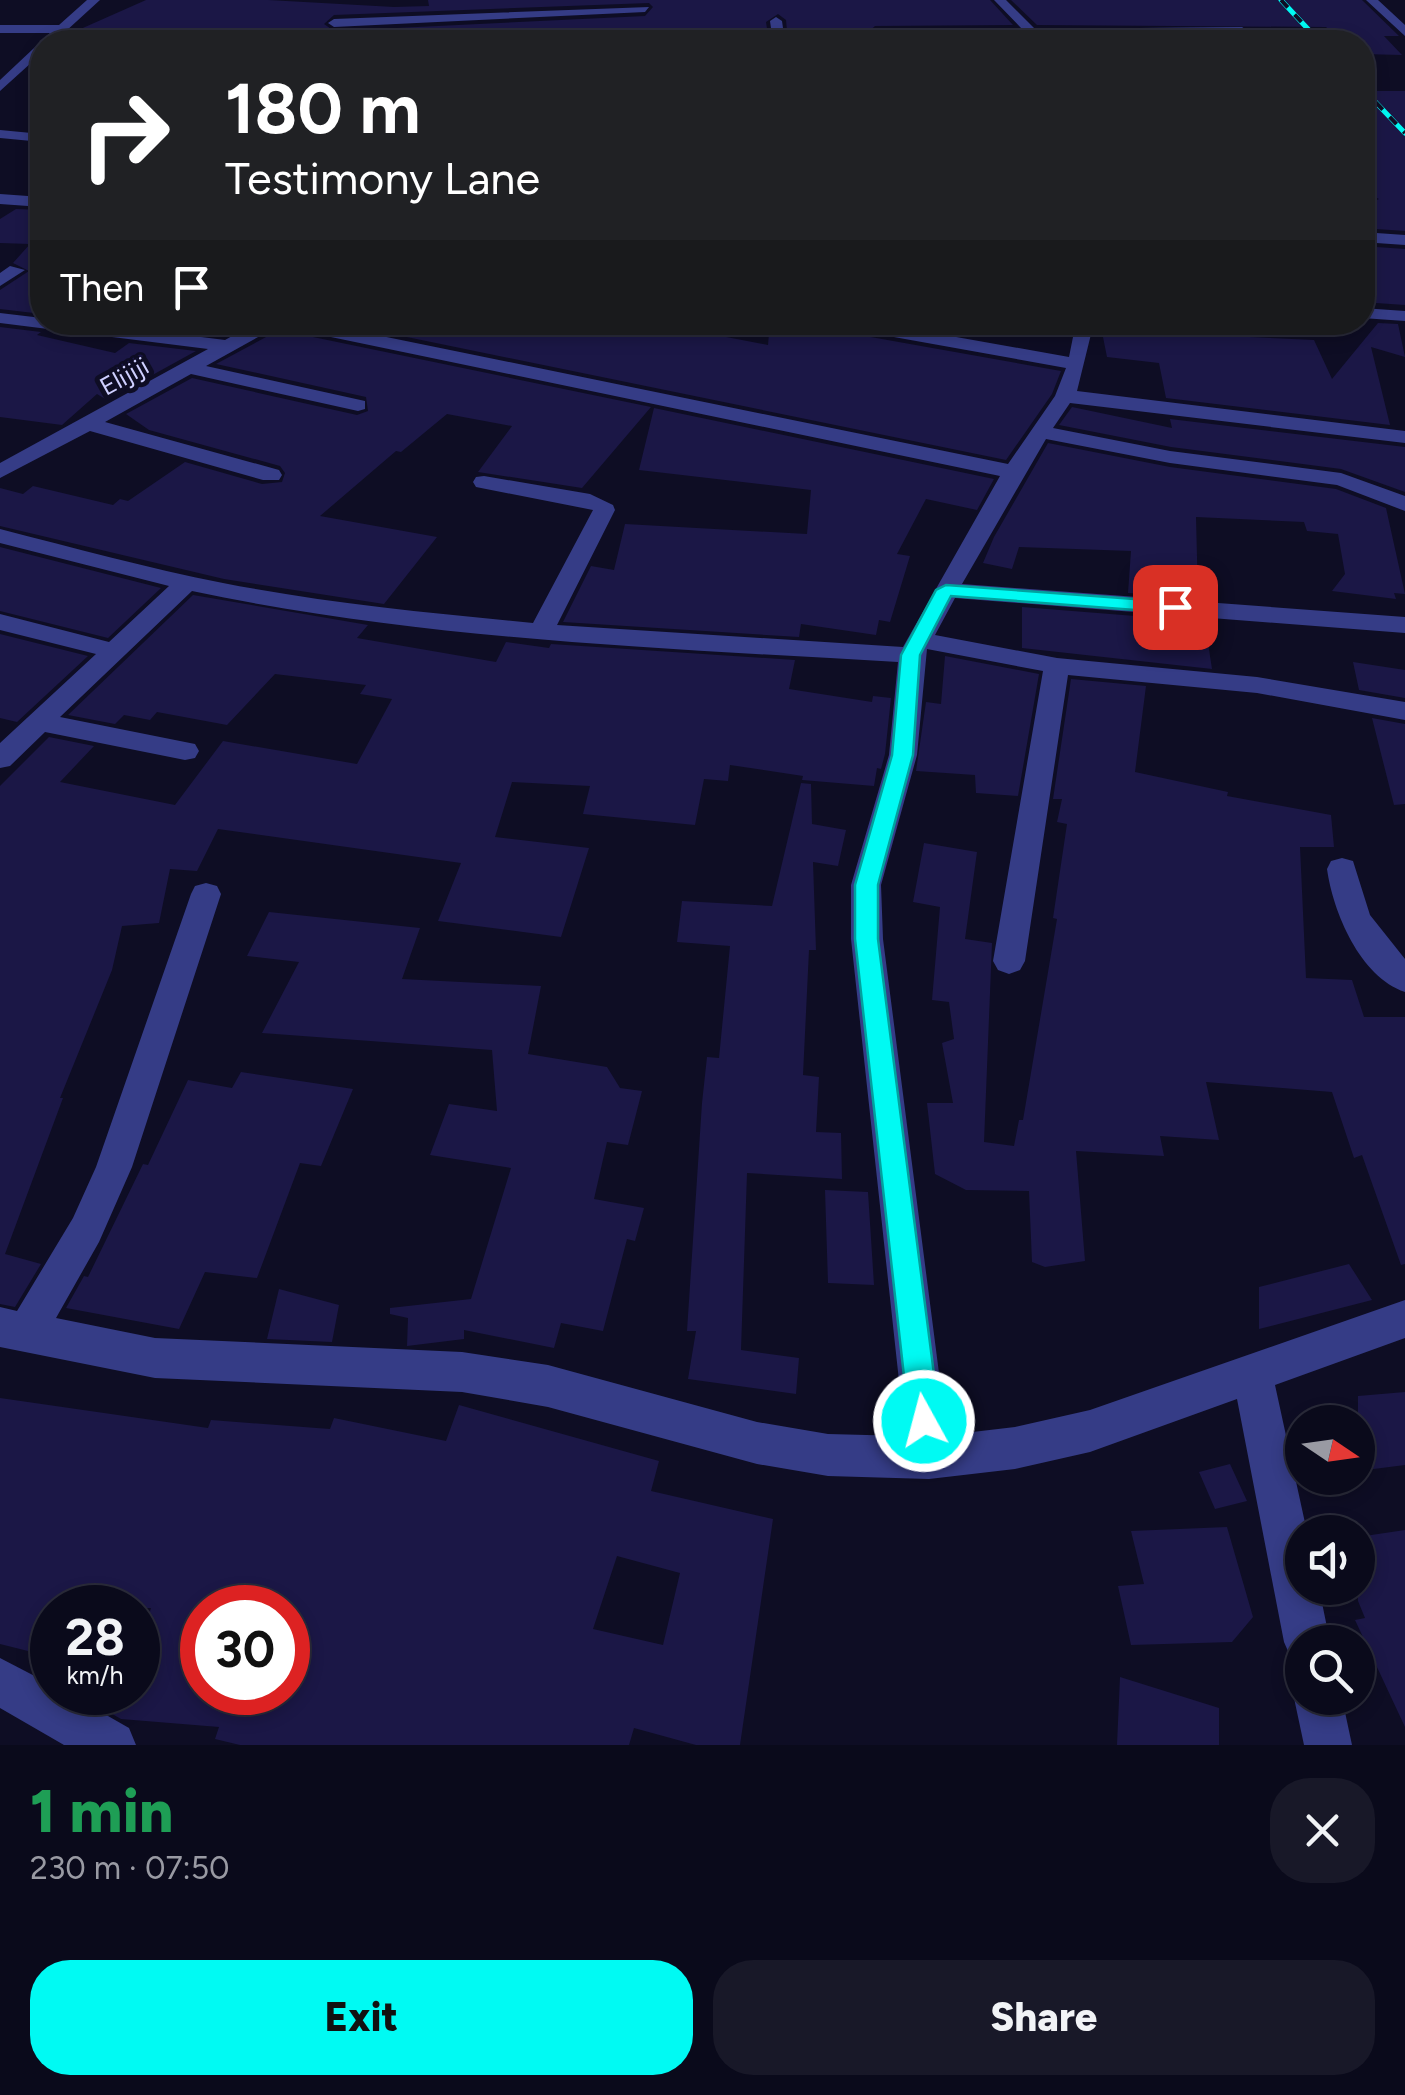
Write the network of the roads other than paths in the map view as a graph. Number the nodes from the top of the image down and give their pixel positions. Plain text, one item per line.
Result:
1 (94, 0) edge
2 (1000, 0) edge
3 (1372, 0) edge
4 (646, 4) edge
5 (1387, 14) junction
6 (1405, 15) edge
7 (776, 21) dead end
8 (334, 23) dead end
9 (0, 28) edge
10 (62, 29) joint
11 (631, 30) edge
12 (777, 30) edge
13 (1028, 30) edge
14 (1405, 32) edge
15 (30, 59) edge
16 (0, 70) edge
17 (18, 70) junction
18 (0, 87) edge
19 (0, 134) edge
20 (30, 137) edge
21 (0, 200) edge
22 (30, 201) edge
23 (1375, 238) edge
24 (1405, 240) edge
25 (16, 270) dead end
26 (0, 281) edge
27 (1375, 315) edge
28 (1405, 316) edge
29 (0, 318) edge
30 (30, 322) edge
31 (139, 335) edge
32 (248, 335) edge
33 (347, 335) edge
34 (912, 335) edge
35 (1083, 335) edge
36 (229, 346) junction
37 (1077, 364) junction
38 (189, 368) junction
39 (1065, 396) junction
40 (358, 405) dead end
41 (88, 424) junction
42 (1040, 432) junction
43 (1405, 437) edge
44 (0, 472) edge
45 (1014, 472) junction
46 (272, 475) dead end
47 (484, 482) dead end
48 (1405, 504) edge
49 (0, 536) edge
50 (186, 583) junction
51 (946, 590) junction
52 (0, 622) edge
53 (1405, 624) edge
54 (540, 633) junction
55 (915, 647) junction
56 (113, 652) junction
57 (1057, 666) junction
58 (1405, 711) edge
59 (38, 722) junction
60 (186, 751) dead end
61 (0, 759) edge
62 (1342, 868) dead end
63 (206, 894) dead end
64 (1009, 961) dead end
65 (1405, 978) edge
66 (1405, 1319) edge
67 (14, 1329) edge
68 (1252, 1372) junction
69 (929, 1458) junction
70 (1304, 1625) edge
71 (0, 1682) edge
72 (1322, 1715) edge
73 (112, 1745) edge
74 (1328, 1745) edge

1 - 10 street
2 - 13 street
3 - 5 street
4 - 8 street
4 - 11 street
5 - 6 street
5 - 14 street
7 - 12 street
9 - 10 street
15 - 17 street
16 - 17 street
17 - 18 street
19 - 20 street
21 - 22 street
23 - 24 street
25 - 26 street
27 - 28 street
29 - 30 street
31 - 36 street
32 - 36 street, Elijiji
33 - 45 street
34 - 37 street
35 - 37 street
36 - 38 street, Elijiji
37 - 39 street
38 - 40 street
38 - 41 street, Elijiji
39 - 42 street
39 - 43 street
41 - 44 street, Elijiji
41 - 46 street
42 - 45 street
42 - 48 street
45 - 51 street
47 - 54 street
49 - 50 street
50 - 54 street
50 - 56 street
51 - 53 street
51 - 55 street
52 - 56 street
54 - 55 street
55 - 57 street
55 - 69 street
56 - 59 street
57 - 58 street
57 - 64 street
59 - 60 street
59 - 61 street
62 - 65 street
63 - 67 street
66 - 68 street
67 - 69 street
68 - 69 street
68 - 70 street
71 - 73 street
72 - 74 street

